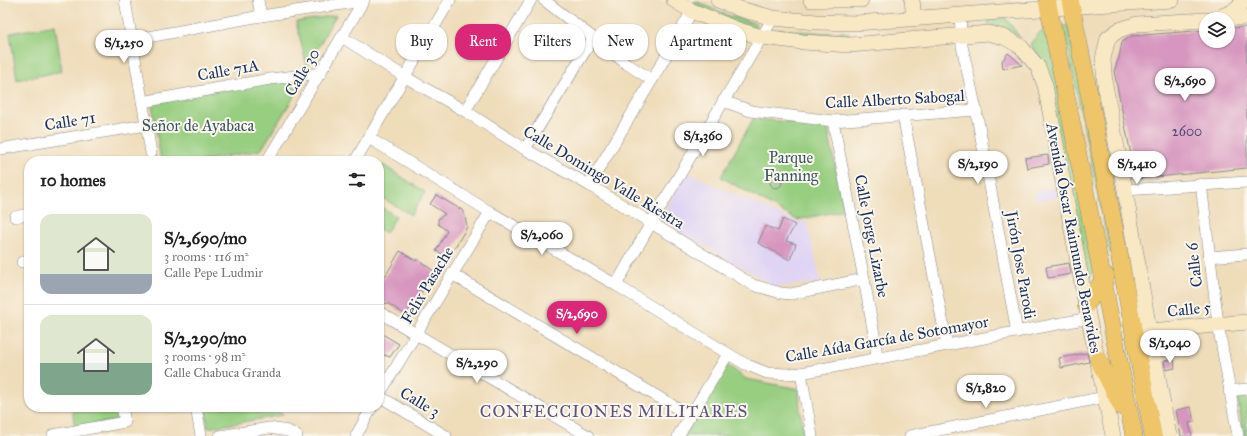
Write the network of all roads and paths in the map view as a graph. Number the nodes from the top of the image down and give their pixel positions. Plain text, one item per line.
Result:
1 (125, 0) edge
2 (258, 0) edge
3 (450, 0) edge
4 (531, 0) edge
5 (544, 0) edge
6 (674, 0) edge
7 (718, 0) edge
8 (811, 0) edge
9 (861, 0) edge
10 (912, 0) edge
11 (1165, 0) edge
12 (1246, 0) edge
13 (363, 1) edge
14 (327, 3) edge
15 (1070, 3) edge
16 (1047, 4) edge
17 (692, 11) junction
18 (1232, 12) edge
19 (960, 15) junction
20 (262, 16) junction
21 (1247, 17) edge
22 (774, 18) junction
23 (914, 18) junction
24 (1235, 18) edge
25 (1199, 20) edge
26 (961, 35) junction
27 (342, 37) junction
28 (762, 37) junction
29 (593, 38) joint
30 (132, 40) junction
31 (622, 60) edge
32 (320, 73) junction
33 (405, 77) junction
34 (652, 80) junction
35 (723, 101) junction
36 (142, 102) junction
37 (976, 110) junction
38 (465, 111) junction
39 (902, 115) junction
40 (833, 121) junction
41 (146, 125) junction
42 (369, 138) junction
43 (0, 149) edge
44 (525, 149) junction
45 (151, 153) dead end
46 (270, 156) edge
47 (358, 156) edge
48 (1247, 182) edge
49 (1201, 184) junction
50 (589, 185) junction
51 (1125, 190) junction
52 (490, 212) junction
53 (24, 215) edge
54 (15, 217) dead end
55 (651, 223) junction
56 (1119, 253) junction
57 (1247, 254) edge
58 (1098, 257) junction
59 (1209, 257) junction
60 (452, 274) junction
61 (864, 279) junction
62 (1124, 279) junction
63 (1102, 281) junction
64 (616, 285) junction
65 (1088, 312) junction
66 (384, 315) edge
67 (1247, 322) edge
68 (1218, 324) junction
69 (1017, 332) junction
70 (1142, 332) junction
71 (416, 334) junction
72 (947, 345) junction
73 (728, 354) junction
74 (877, 358) junction
75 (1098, 360) junction
76 (801, 373) junction
77 (384, 387) edge
78 (1247, 389) edge
79 (1229, 391) junction
80 (1105, 397) junction
81 (384, 398) edge
82 (123, 412) edge
83 (197, 412) edge
84 (369, 412) edge
85 (690, 416) junction
86 (1133, 431) edge
87 (53, 435) dead end
88 (201, 436) edge
89 (220, 436) edge
90 (297, 436) edge
91 (356, 436) edge
92 (446, 436) edge
93 (588, 436) edge
94 (678, 436) edge
95 (812, 436) edge
96 (910, 436) edge
97 (1113, 436) edge
98 (1153, 436) edge
99 (1169, 436) edge
100 (1238, 436) edge

1 - 30 street
2 - 20 street
3 - 33 street
4 - 38 street
5 - 29 street
6 - 17 street
7 - 22 street
8 - 9 street
10 - 23 street
11 - 15 street
12 - 18 street
13 - 14 street
13 - 27 street, Calle 30
14 - 20 street
15 - 16 street
15 - 56 main road
16 - 19 street
16 - 58 main road, Avenida Óscar Raimundo Benavides
17 - 28 street
17 - 34 street
19 - 23 street
19 - 26 street, Jirón Jose Parodi
20 - 30 street
21 - 24 street
22 - 23 street
22 - 28 street
25 - 51 street
26 - 28 street
26 - 37 street, Jirón Jose Parodi
26 - 65 street, Avenida Óscar Raimundo Benavides
27 - 32 street, Calle 30
27 - 33 street, Calle Domingo Valle Riestra
28 - 35 street
29 - 44 street
30 - 36 street
31 - 34 street
32 - 36 street, Calle 71A
32 - 46 street, Calle 30
33 - 38 street, Calle Domingo Valle Riestra
33 - 42 street
34 - 50 street
35 - 40 street, Calle Alberto Sabogal
35 - 55 street
36 - 41 street
37 - 39 street, Calle Alberto Sabogal
37 - 69 street, Jirón Jose Parodi
38 - 44 street, Calle Domingo Valle Riestra
39 - 40 street, Calle Alberto Sabogal
39 - 72 street
40 - 61 street, Calle Jorge Lizarbe
41 - 43 street, Calle 71
41 - 45 street
42 - 47 street
42 - 52 street, Calle Aída García de Sotomayor
44 - 50 street, Calle Domingo Valle Riestra
48 - 49 street
49 - 51 street
49 - 59 street, Calle 6
50 - 55 street, Calle Domingo Valle Riestra
51 - 70 street
52 - 60 street, Felix Pasache
52 - 64 street, Calle Aída García de Sotomayor
53 - 54 street
55 - 61 street, Calle Domingo Valle Riestra
55 - 64 street
56 - 58 main road
56 - 62 main road
57 - 59 street
58 - 63 main road, Avenida Óscar Raimundo Benavides
59 - 68 street, Calle 6
60 - 71 street, Felix Pasache
60 - 85 street
61 - 74 street, Calle Jorge Lizarbe
62 - 63 main road
62 - 70 main road
63 - 65 main road
63 - 86 main road, Avenida Óscar Raimundo Benavides
64 - 73 street, Calle Aída García de Sotomayor
65 - 69 street, Calle Aída García de Sotomayor
65 - 75 street, Avenida Óscar Raimundo Benavides
66 - 71 street
67 - 68 street, Calle 5
68 - 70 street, Calle 5
68 - 79 street, Calle 6
69 - 72 street, Calle Aída García de Sotomayor
70 - 98 main road
70 - 99 street
71 - 77 street, Felix Pasache
71 - 93 street
72 - 74 street, Calle Aída García de Sotomayor
73 - 76 street, Calle Aída García de Sotomayor
73 - 85 street
74 - 76 street, Calle Aída García de Sotomayor
75 - 80 street, Avenida Óscar Raimundo Benavides
75 - 86 main road
76 - 95 street
78 - 79 street
79 - 100 street, Calle 6
80 - 96 street
80 - 97 street, Avenida Óscar Raimundo Benavides
81 - 92 street, Calle 3
82 - 87 street
83 - 88 street
84 - 91 street
85 - 94 street
89 - 90 street

